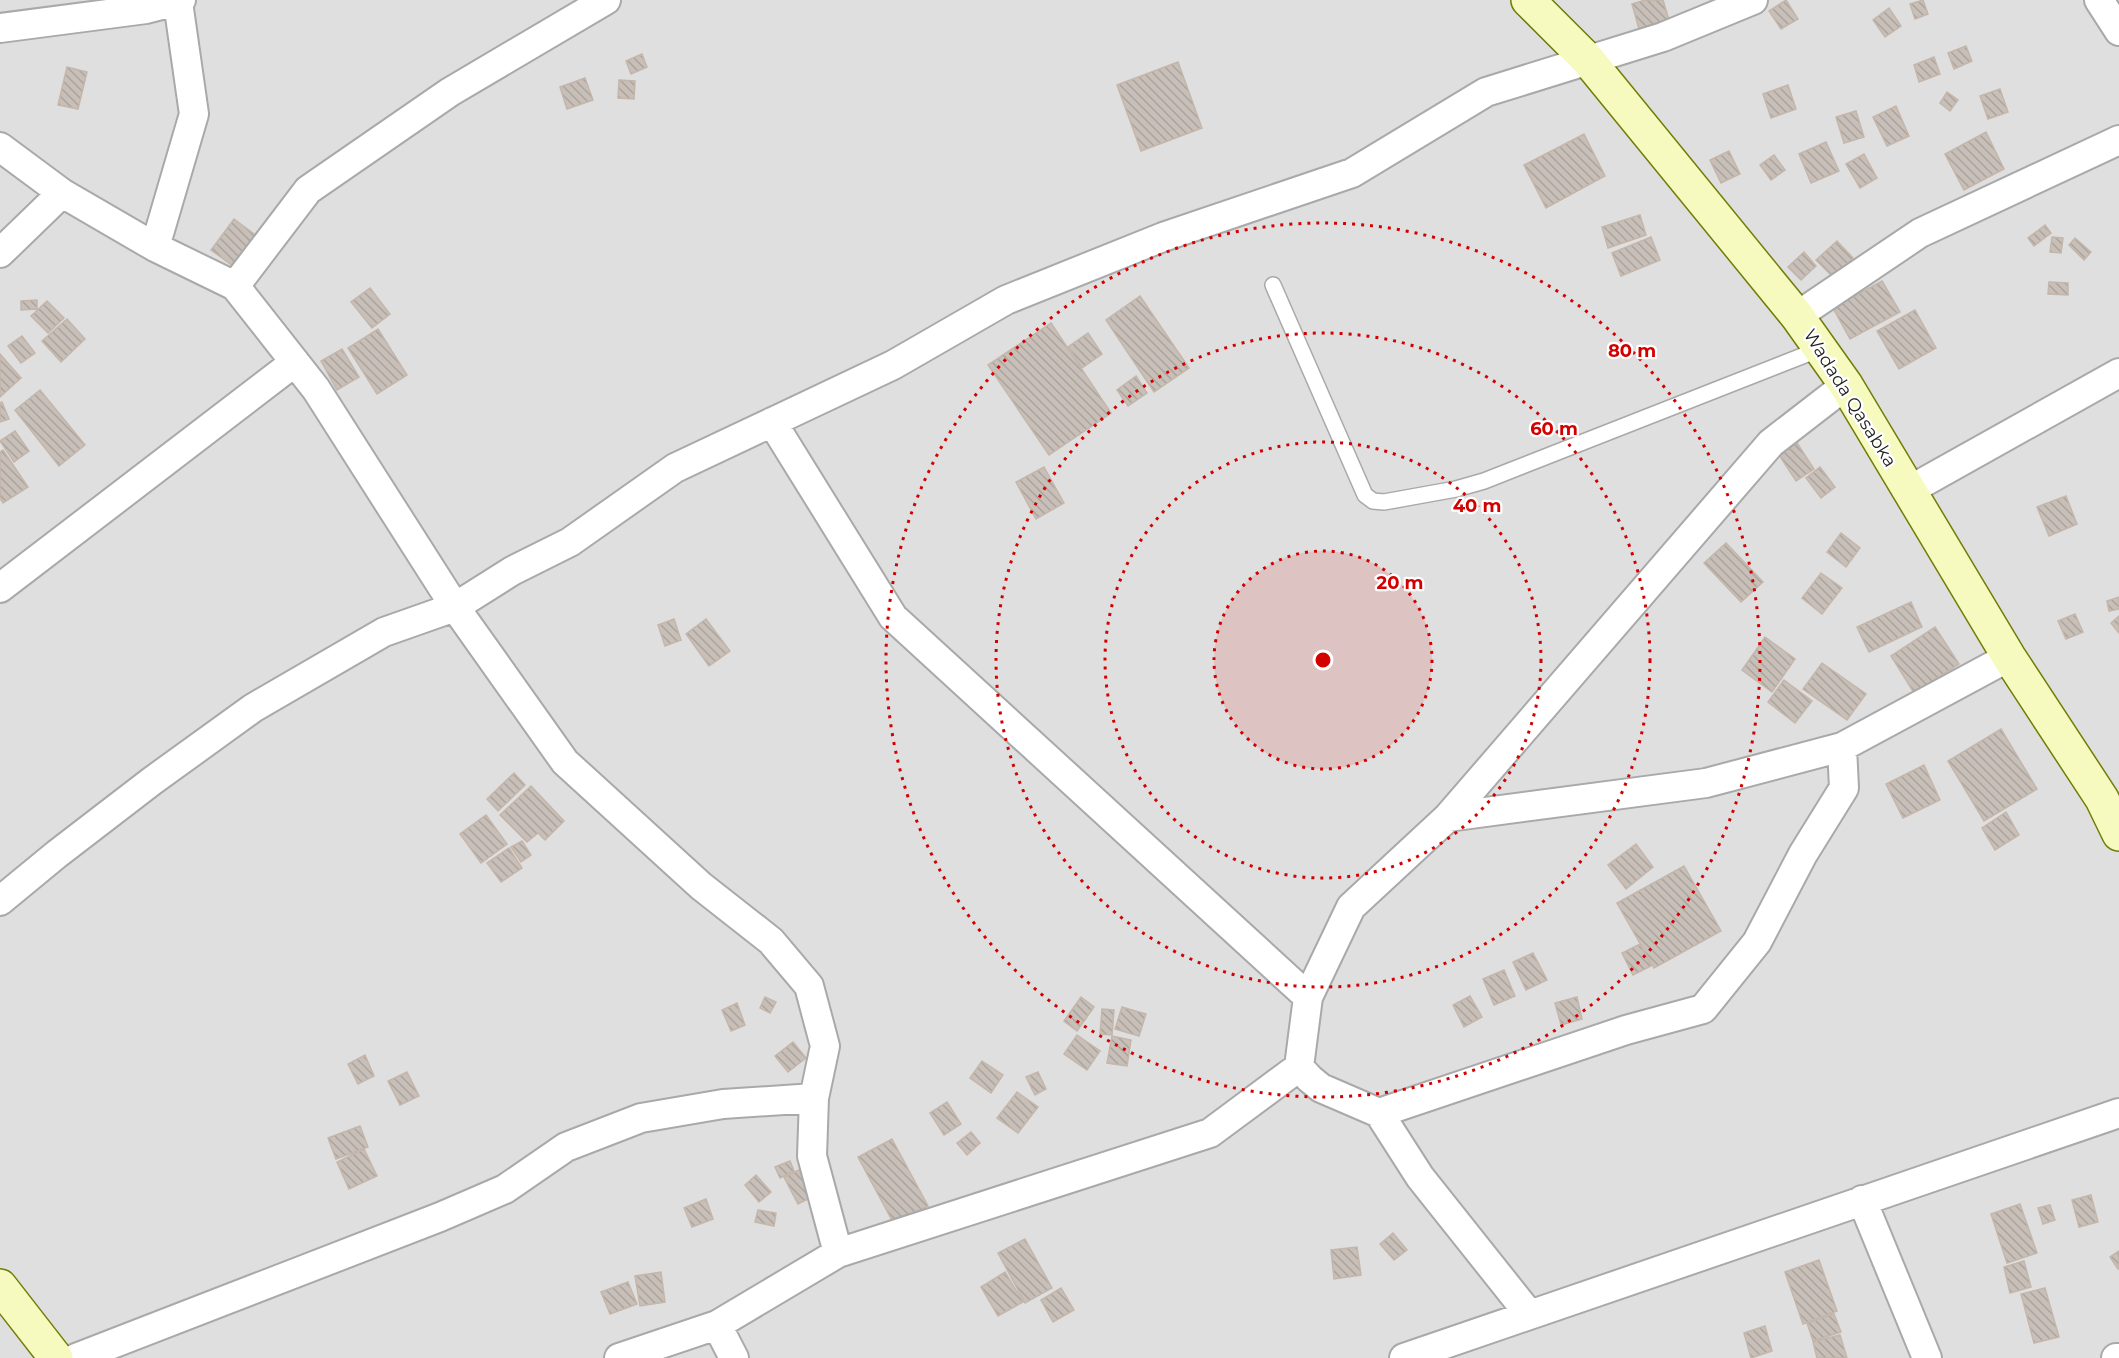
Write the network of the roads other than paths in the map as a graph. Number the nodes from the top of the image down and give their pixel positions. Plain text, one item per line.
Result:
1 (606, 0) edge
2 (1528, 0) edge
3 (1753, 0) edge
4 (2099, 0) edge
5 (179, 1) edge
6 (0, 28) edge
7 (2119, 31) edge
8 (1588, 60) junction
9 (2119, 140) edge
10 (0, 147) edge
11 (62, 193) junction
12 (155, 247) junction
13 (0, 252) edge
14 (1273, 285) dead end
15 (235, 286) junction
16 (1797, 316) junction
17 (1820, 349) junction
18 (295, 362) junction
19 (2119, 373) edge
20 (1846, 385) junction
21 (772, 422) junction
22 (1908, 491) junction
23 (0, 588) edge
24 (455, 607) junction
25 (2009, 657) junction
26 (1842, 747) junction
27 (1448, 817) junction
28 (2119, 834) edge
29 (0, 901) edge
30 (1308, 997) junction
31 (1299, 1067) junction
32 (814, 1098) junction
33 (1380, 1113) junction
34 (2119, 1113) edge
35 (1862, 1200) junction
36 (838, 1253) junction
37 (0, 1286) edge
38 (1529, 1314) junction
39 (717, 1325) junction
40 (56, 1358) edge
41 (76, 1358) edge
42 (619, 1358) edge
43 (734, 1358) edge
44 (1404, 1358) edge
45 (1927, 1358) edge

1 - 15 street
2 - 8 street, Wadada Qasabka
3 - 8 street
4 - 7 street
5 - 6 street
5 - 12 street
8 - 16 street, Wadada Qasabka
8 - 21 street
9 - 16 street
10 - 11 street
11 - 12 street
11 - 13 street
12 - 15 street
14 - 17 lane
15 - 18 street
16 - 17 street, Wadada Qasabka
17 - 20 street, Wadada Qasabka
18 - 23 street
18 - 24 street
19 - 22 street
20 - 22 street, Wadada Qasabka
20 - 27 street
21 - 24 street
21 - 30 street
22 - 25 street, Wadada Qasabka
24 - 29 street
24 - 32 street
25 - 26 street
25 - 28 street, Wadada Qasabka
26 - 27 street
26 - 33 street
27 - 30 street
30 - 31 street
31 - 33 street
31 - 36 street
32 - 36 street
32 - 41 street
33 - 38 street
34 - 35 street
35 - 38 street
35 - 45 street
36 - 39 street
37 - 40 street
38 - 44 street
39 - 42 street
39 - 43 street

